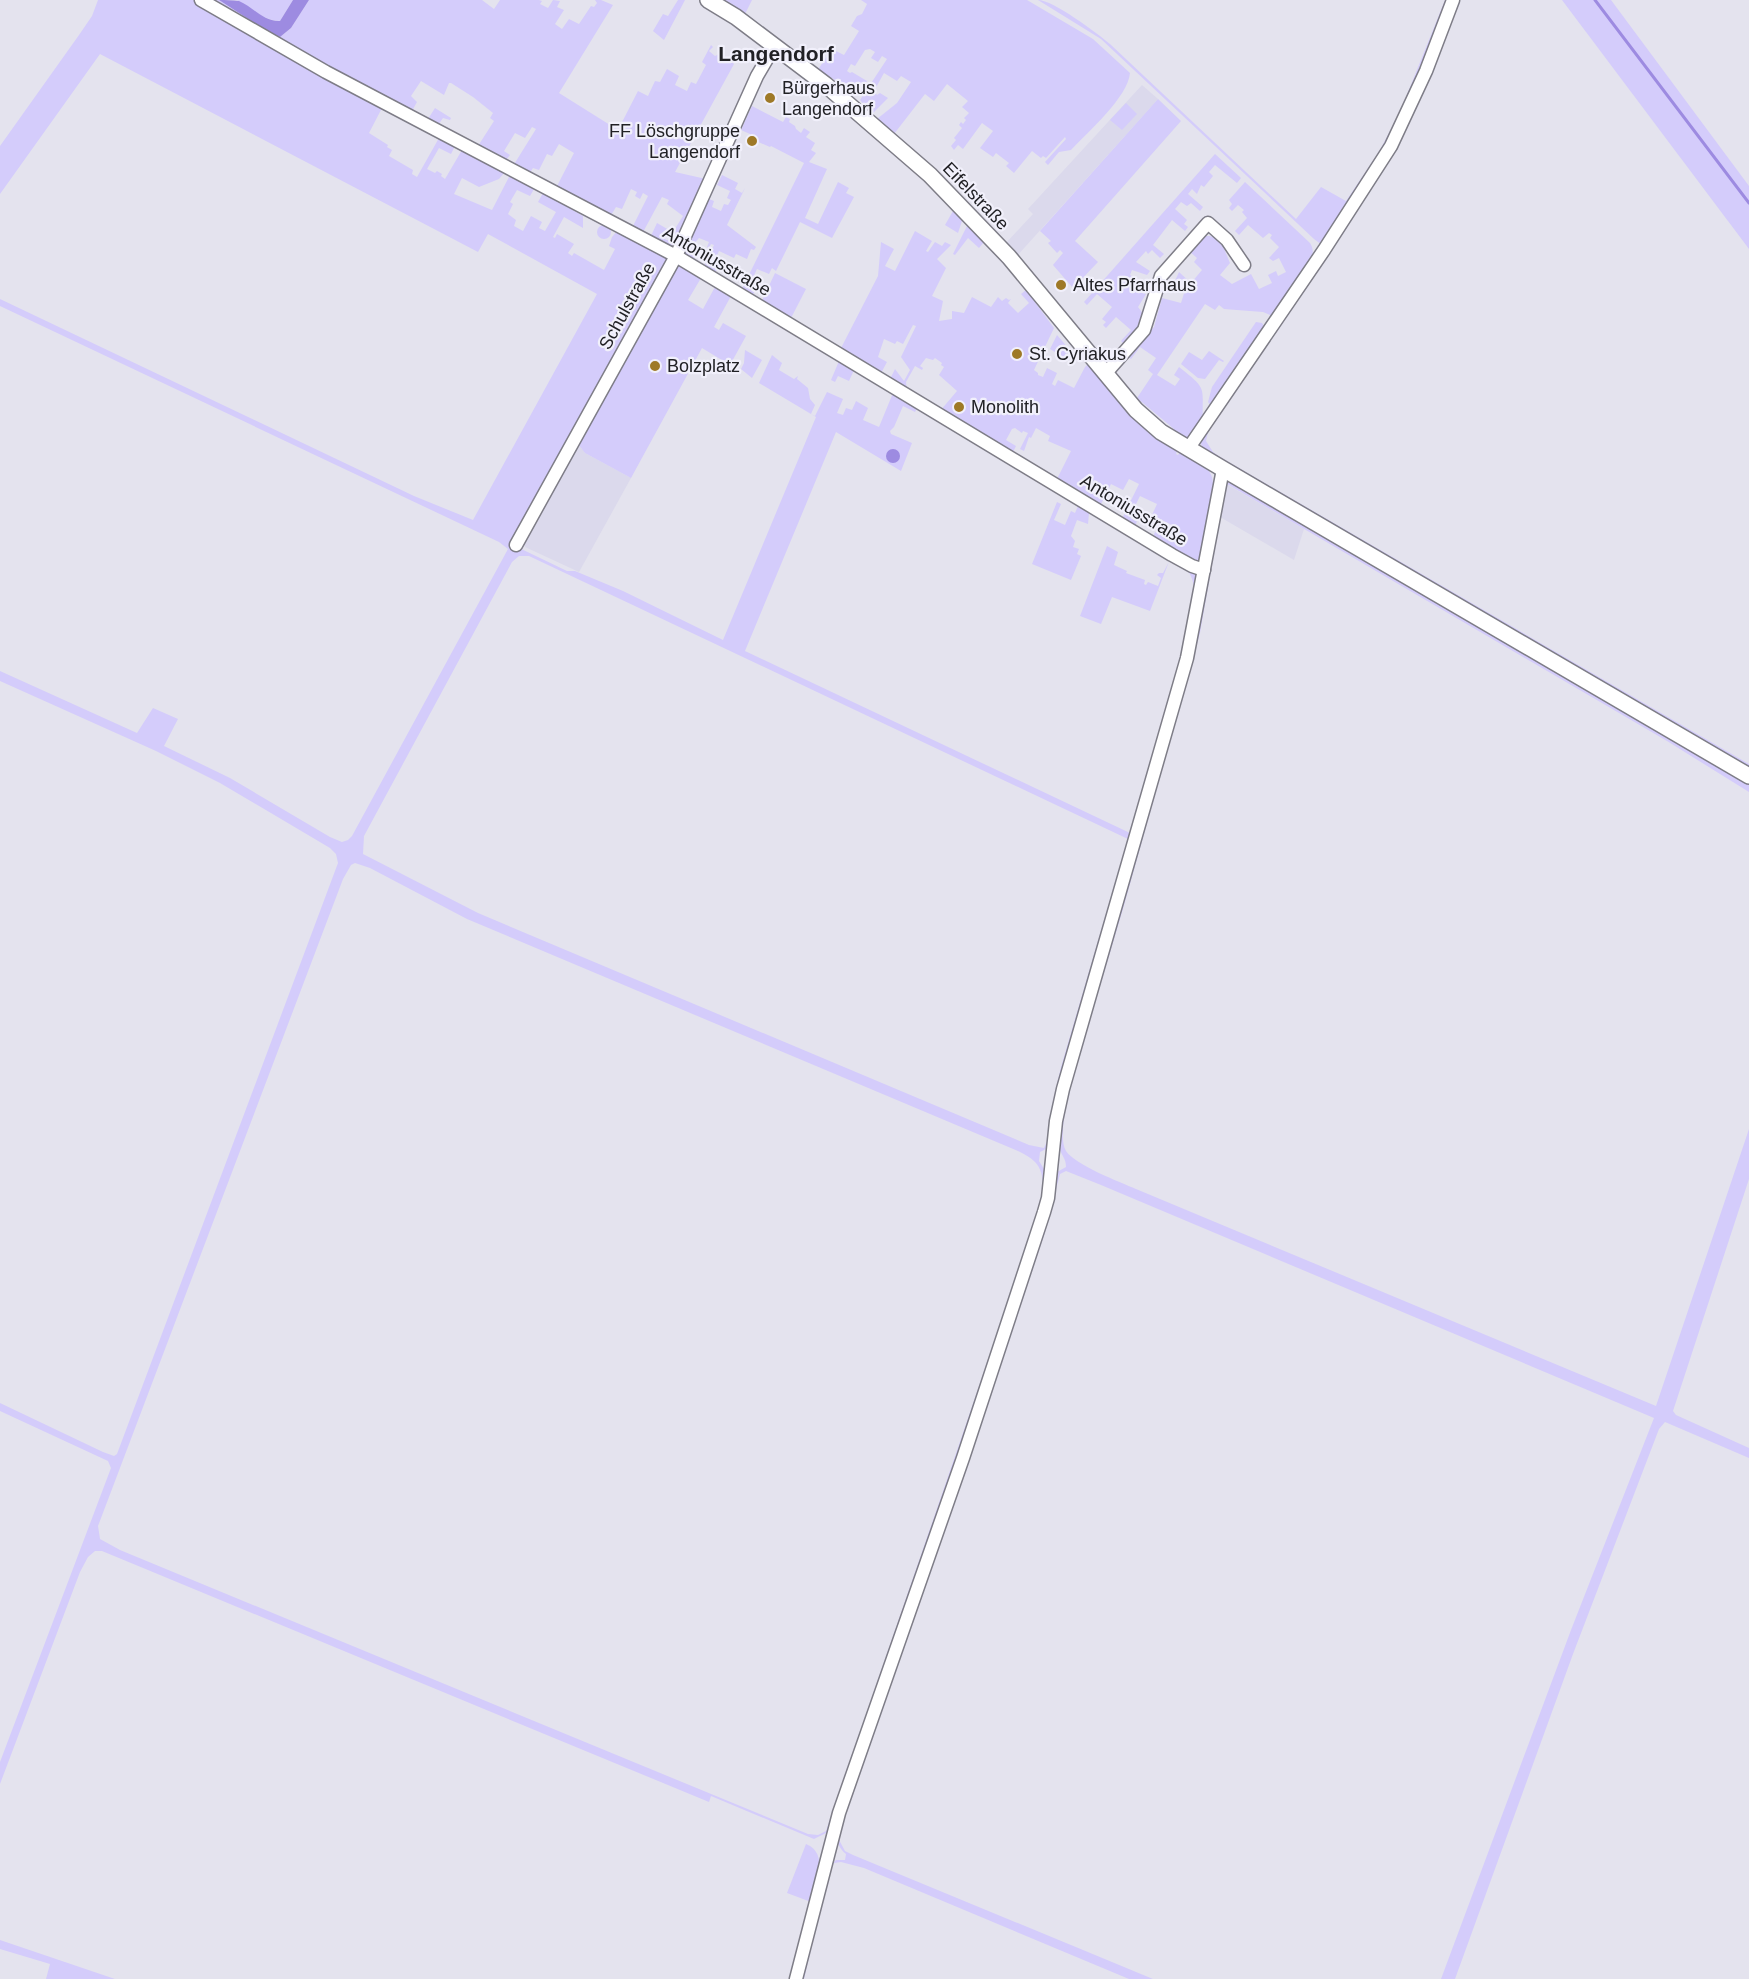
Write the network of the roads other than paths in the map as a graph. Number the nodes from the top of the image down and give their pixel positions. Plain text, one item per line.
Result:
1 (201, 0) edge
2 (708, 0) edge
3 (1453, 0) edge
4 (774, 47) junction
5 (676, 256) junction
6 (1244, 265) dead end
7 (1106, 374) junction
8 (1188, 449) junction
9 (1223, 469) junction
10 (516, 545) dead end
11 (1204, 570) junction
12 (1749, 776) edge
13 (796, 1979) edge

1 - 5 street, Antoniusstraße
2 - 4 main road, Eifelstraße
3 - 8 street
4 - 5 street, Schulstraße
4 - 7 main road, Eifelstraße
5 - 10 street, Schulstraße
5 - 11 street, Antoniusstraße
6 - 7 street
7 - 8 main road, Eifelstraße
8 - 9 main road, Eifelstraße
9 - 11 street
9 - 12 main road, Eifelstraße
11 - 13 street

